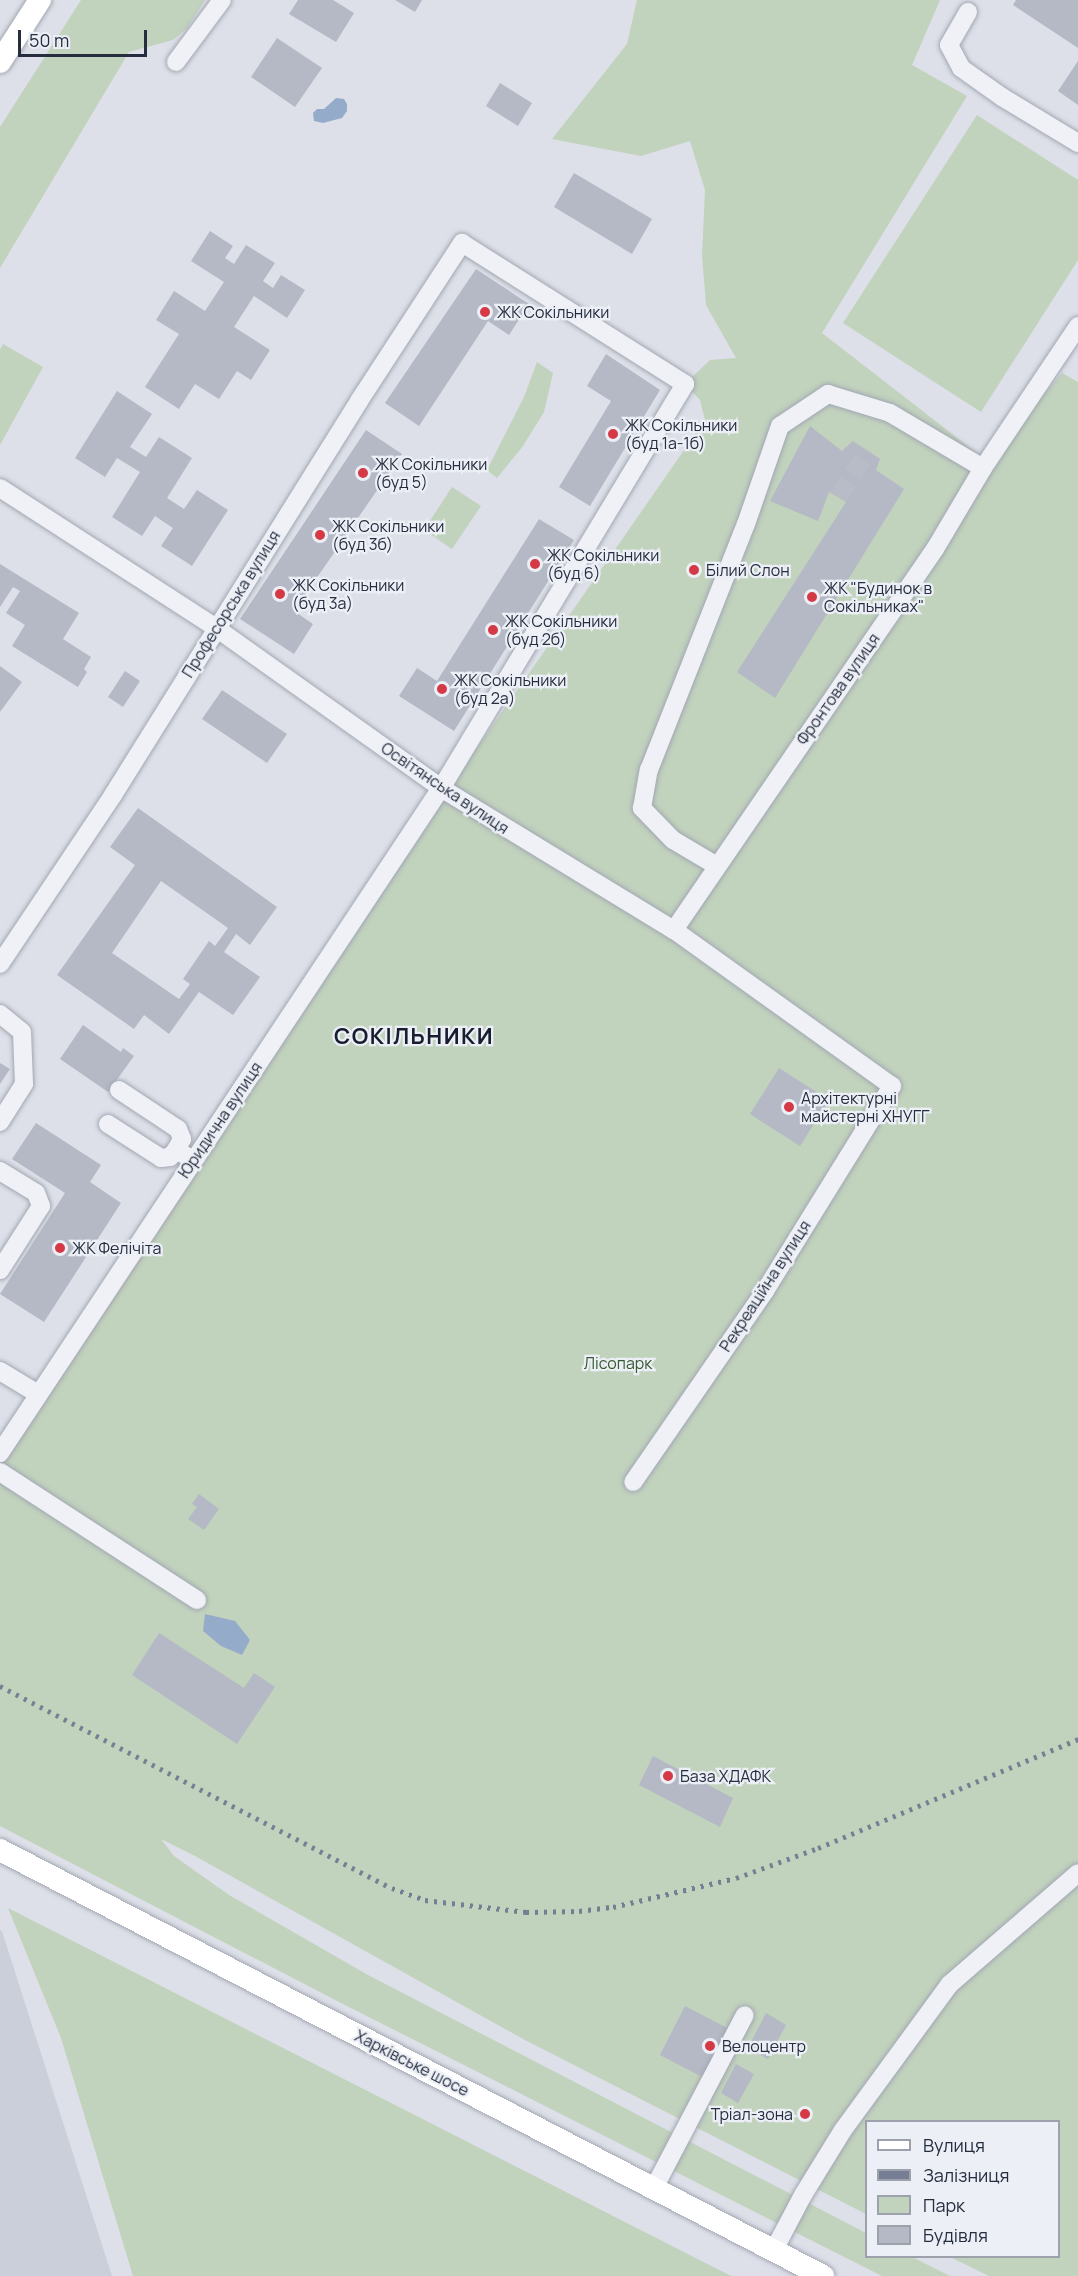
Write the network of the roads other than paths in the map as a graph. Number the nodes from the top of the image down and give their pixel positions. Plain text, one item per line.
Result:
1 (40, 0) edge
2 (222, 0) edge
3 (968, 12) dead end
4 (0, 62) edge
5 (176, 62) dead end
6 (1078, 143) edge
7 (462, 243) joint
8 (1078, 326) edge
9 (983, 468) junction
10 (0, 488) edge
11 (216, 628) junction
12 (441, 788) junction
13 (717, 867) junction
14 (674, 930) junction
15 (0, 964) edge
16 (0, 1014) edge
17 (892, 1086) joint
18 (119, 1090) dead end
19 (0, 1122) edge
20 (108, 1124) dead end
21 (176, 1150) junction
22 (193, 1160) junction
23 (0, 1171) edge
24 (0, 1270) edge
25 (0, 1371) edge
26 (38, 1394) junction
27 (0, 1453) edge
28 (0, 1472) edge
29 (633, 1482) dead end
30 (197, 1600) dead end
31 (0, 1850) edge
32 (1078, 1873) edge
33 (745, 2015) dead end
34 (654, 2188) junction
35 (774, 2250) junction
36 (823, 2276) edge

1 - 4 main road
2 - 5 street
3 - 6 street
7 - 11 street, Професорська вулиця
7 - 12 street, Юридична вулиця
8 - 9 street, Фронтова вулиця
9 - 13 street, Фронтова вулиця
9 - 13 street
10 - 11 street, Освітянська вулиця
11 - 12 street, Освітянська вулиця
11 - 15 street, Професорська вулиця
12 - 14 street, Освітянська вулиця
12 - 22 street, Юридична вулиця
13 - 14 street, Фронтова вулиця
14 - 17 street, Освітянська вулиця
16 - 19 street
17 - 29 street, Рекреаційна вулиця
18 - 21 street
20 - 21 street
21 - 22 street
22 - 26 street, Юридична вулиця
23 - 24 street
25 - 26 street
26 - 27 street, Юридична вулиця
28 - 30 street
31 - 34 main road, Харківське шосе
32 - 35 street
33 - 34 street
34 - 35 main road, Харківське шосе
35 - 36 main road, Харківське шосе

